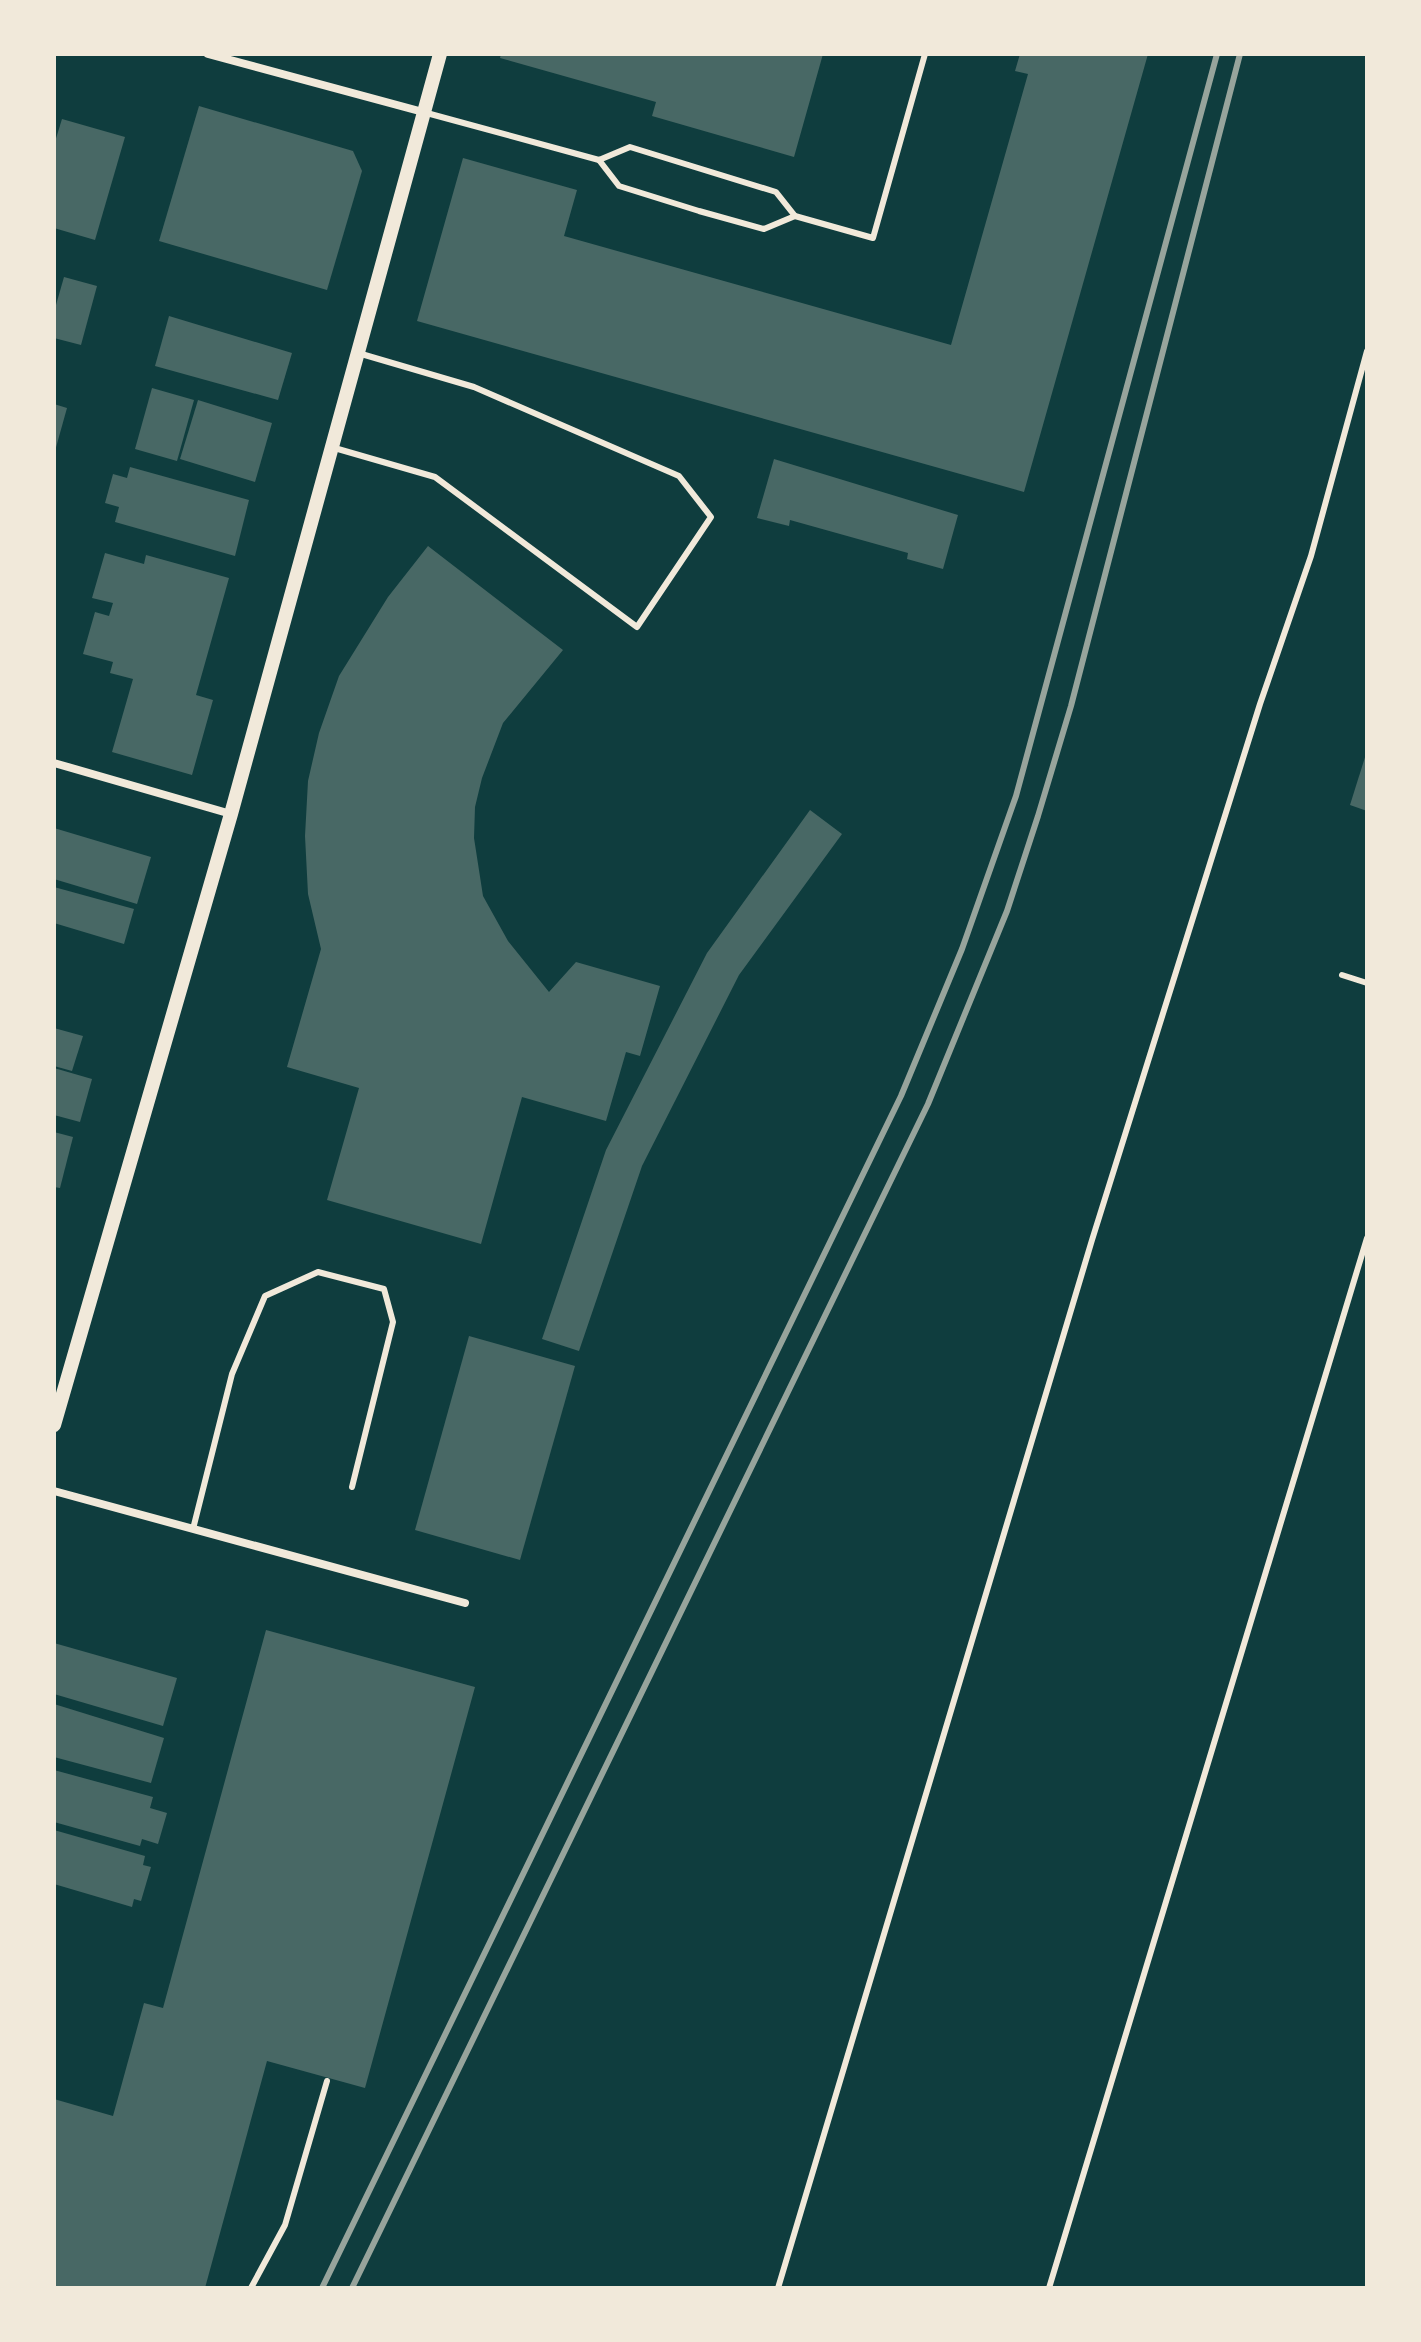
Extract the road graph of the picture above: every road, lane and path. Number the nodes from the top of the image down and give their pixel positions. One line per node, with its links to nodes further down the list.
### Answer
1 (208, 54): 4 (street)
2 (440, 54): 4 (street)
3 (925, 54): 6 (lane)
4 (423, 112): 5 (lane); 8 (street)
5 (599, 160): 6 (lane); 6 (lane)
6 (795, 216)
7 (1367, 351): 22 (lane)
8 (357, 353): 9 (street); 9 (lane)
9 (331, 447): 11 (street)
10 (54, 763): 11 (street)
11 (231, 814): 15 (street)
12 (1342, 975): 13 (lane)
13 (1367, 983)
14 (1367, 1238): 23 (lane)
15 (54, 1425)
16 (352, 1487): 18 (lane)
17 (54, 1491): 18 (street)
18 (193, 1529): 19 (street)
19 (465, 1603)
20 (327, 2081): 21 (lane)
21 (251, 2288)
22 (778, 2288)
23 (1049, 2288)

